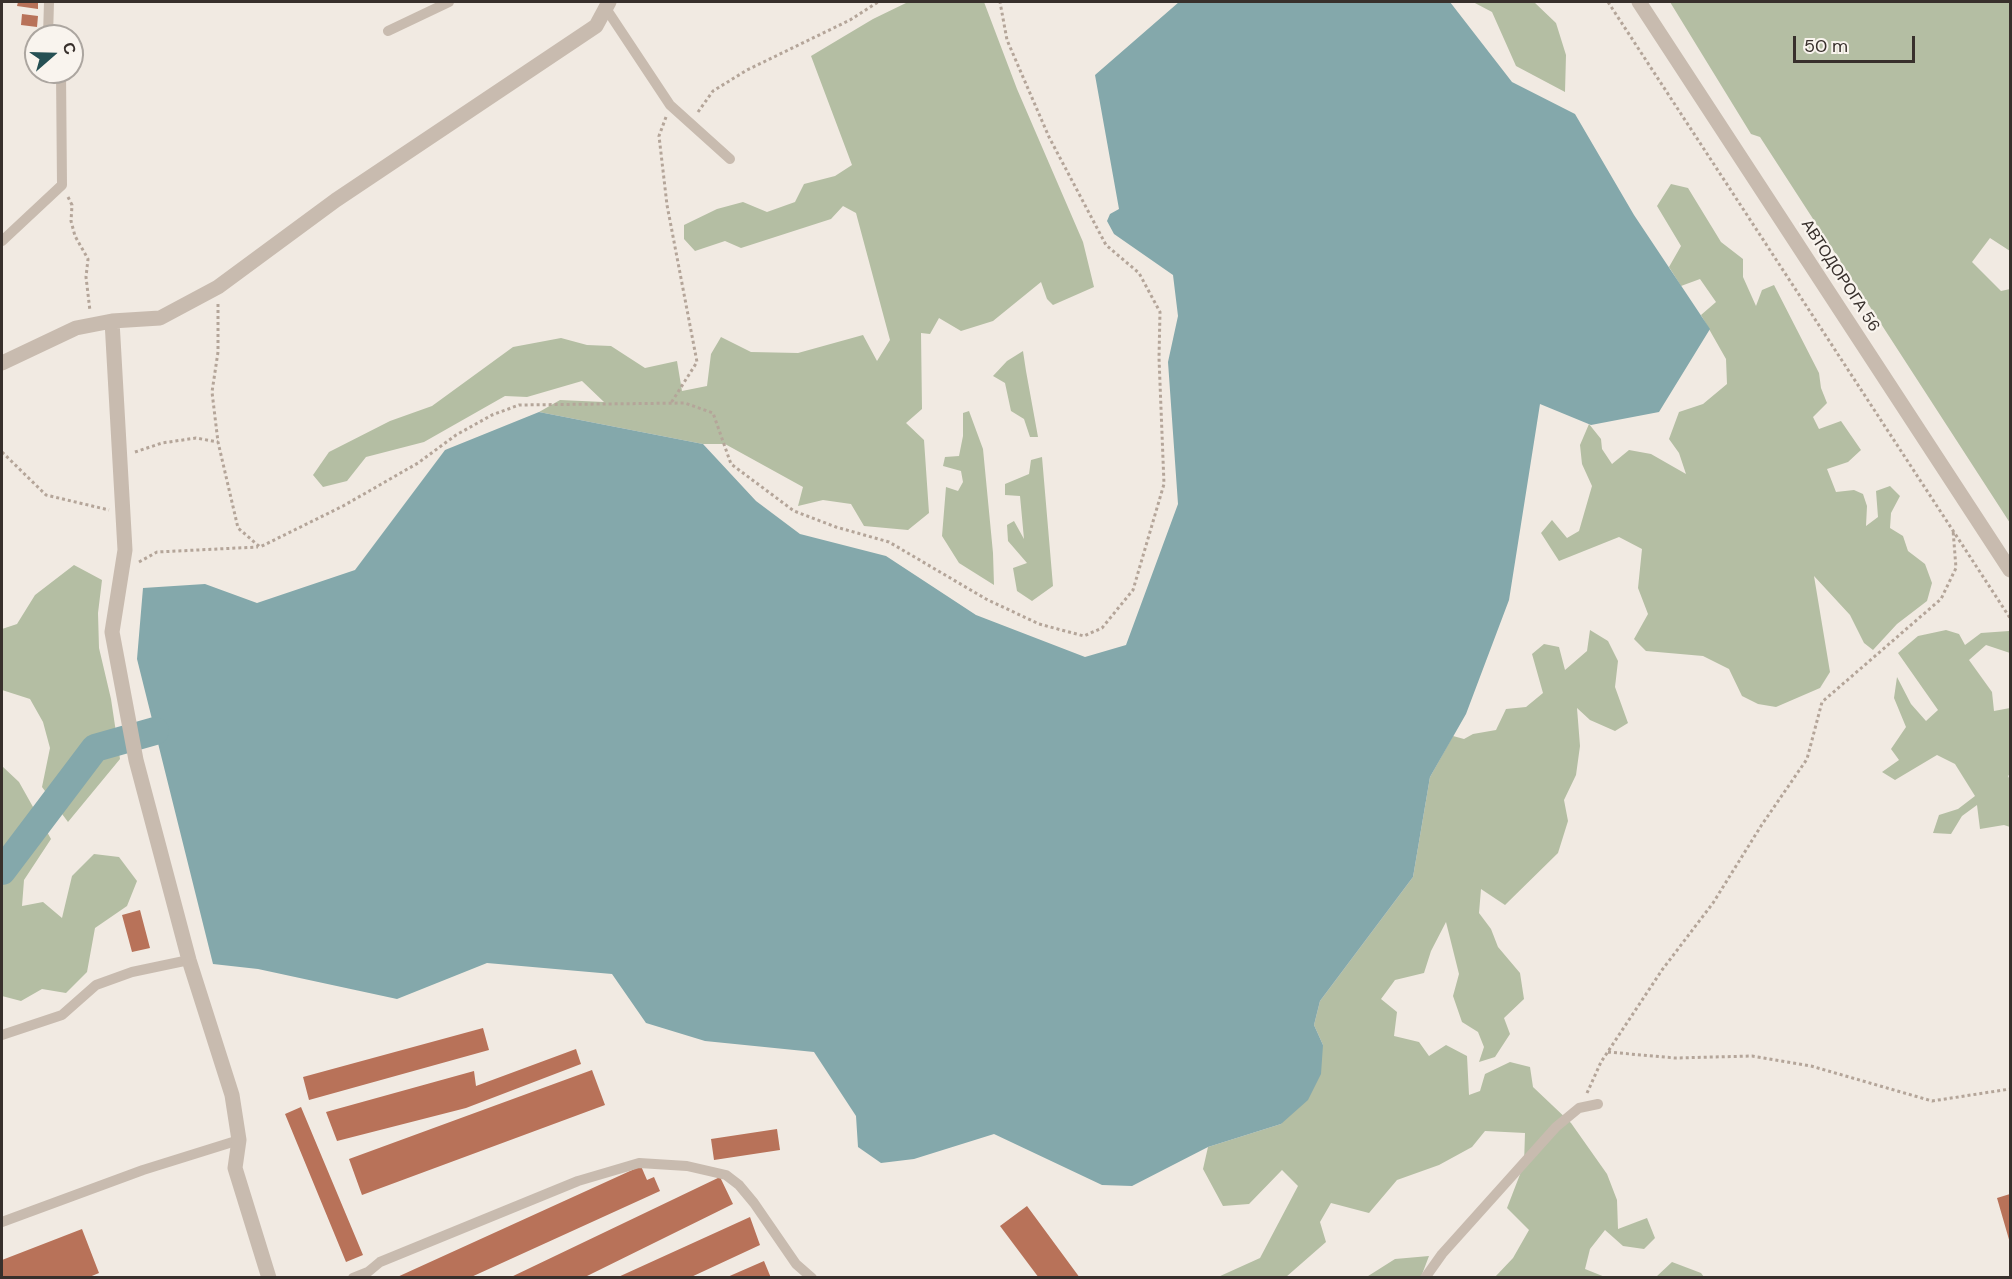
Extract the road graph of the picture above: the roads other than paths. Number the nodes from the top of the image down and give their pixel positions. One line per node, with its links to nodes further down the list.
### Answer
1 (48, 2): 5 (lane)
2 (449, 2): 6 (lane)
3 (1640, 2): 12 (street, АВТОДОРОГА 56)
4 (608, 6): 8 (lane); 10 (street)
5 (48, 24)
6 (388, 31)
7 (61, 84): 9 (lane)
8 (730, 159)
9 (2, 241)
10 (112, 321): 11 (street); 13 (street)
11 (2, 363)
12 (2010, 570)
13 (189, 960): 14 (lane); 16 (street)
14 (2, 1035)
15 (1598, 1104): 21 (lane)
16 (239, 1140): 17 (lane); 18 (street)
17 (2, 1222)
18 (269, 1278)
19 (352, 1278): 20 (lane)
20 (812, 1278)
21 (1425, 1278)

